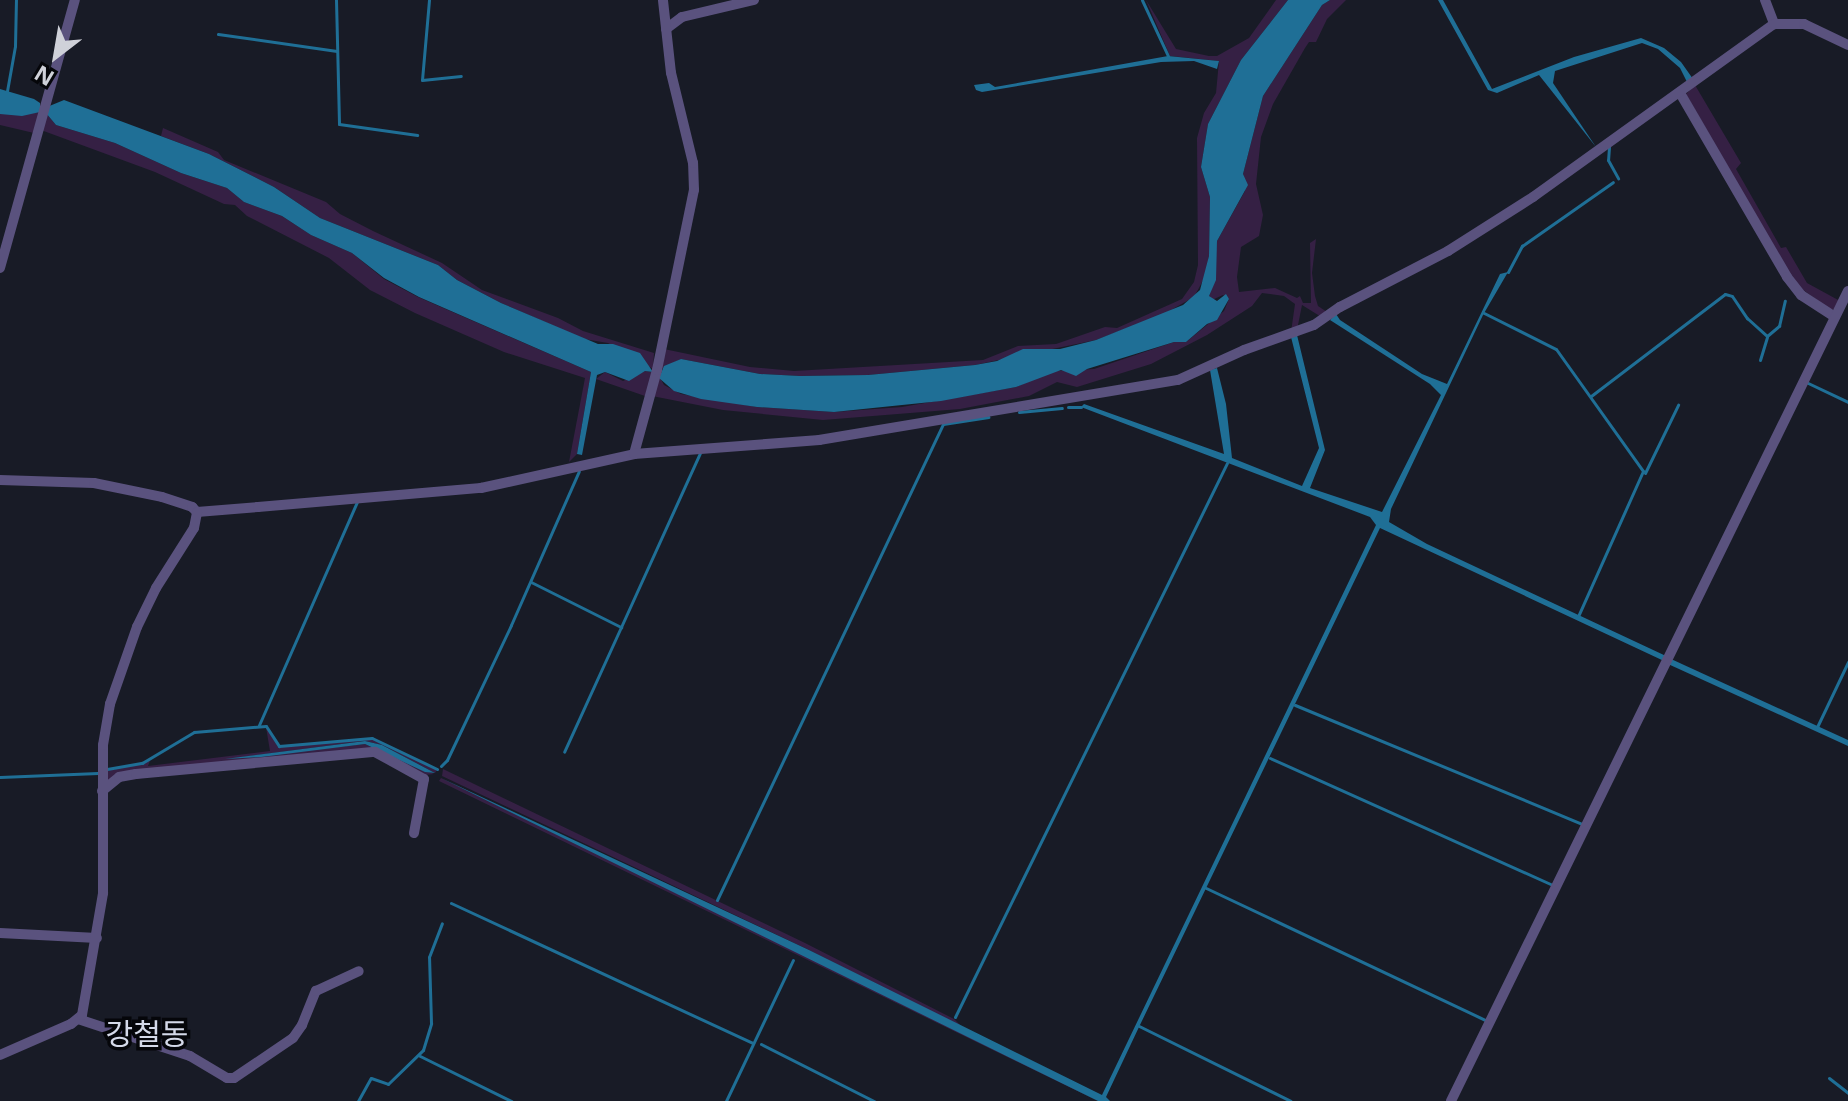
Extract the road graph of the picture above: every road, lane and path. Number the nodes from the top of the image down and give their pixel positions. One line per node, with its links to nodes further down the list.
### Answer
1 (75, 0): 9 (street)
2 (663, 0): 6 (street)
3 (754, 0): 6 (street)
4 (1765, 0): 5 (street)
5 (1774, 24): 7 (street); 8 (street)
6 (666, 29): 12 (street)
7 (1848, 45)
8 (1680, 93): 11 (street); 12 (street)
9 (0, 268)
10 (1848, 291): 11 (street)
11 (1835, 317): 22 (street)
12 (634, 454): 14 (street)
13 (0, 480): 14 (street)
14 (197, 512): 15 (street)
15 (102, 791): 16 (street); 18 (street)
16 (414, 833)
17 (0, 933): 18 (street)
18 (97, 938): 20 (street)
19 (359, 971): 20 (street)
20 (78, 1019): 21 (street)
21 (0, 1055)
22 (1451, 1101)

